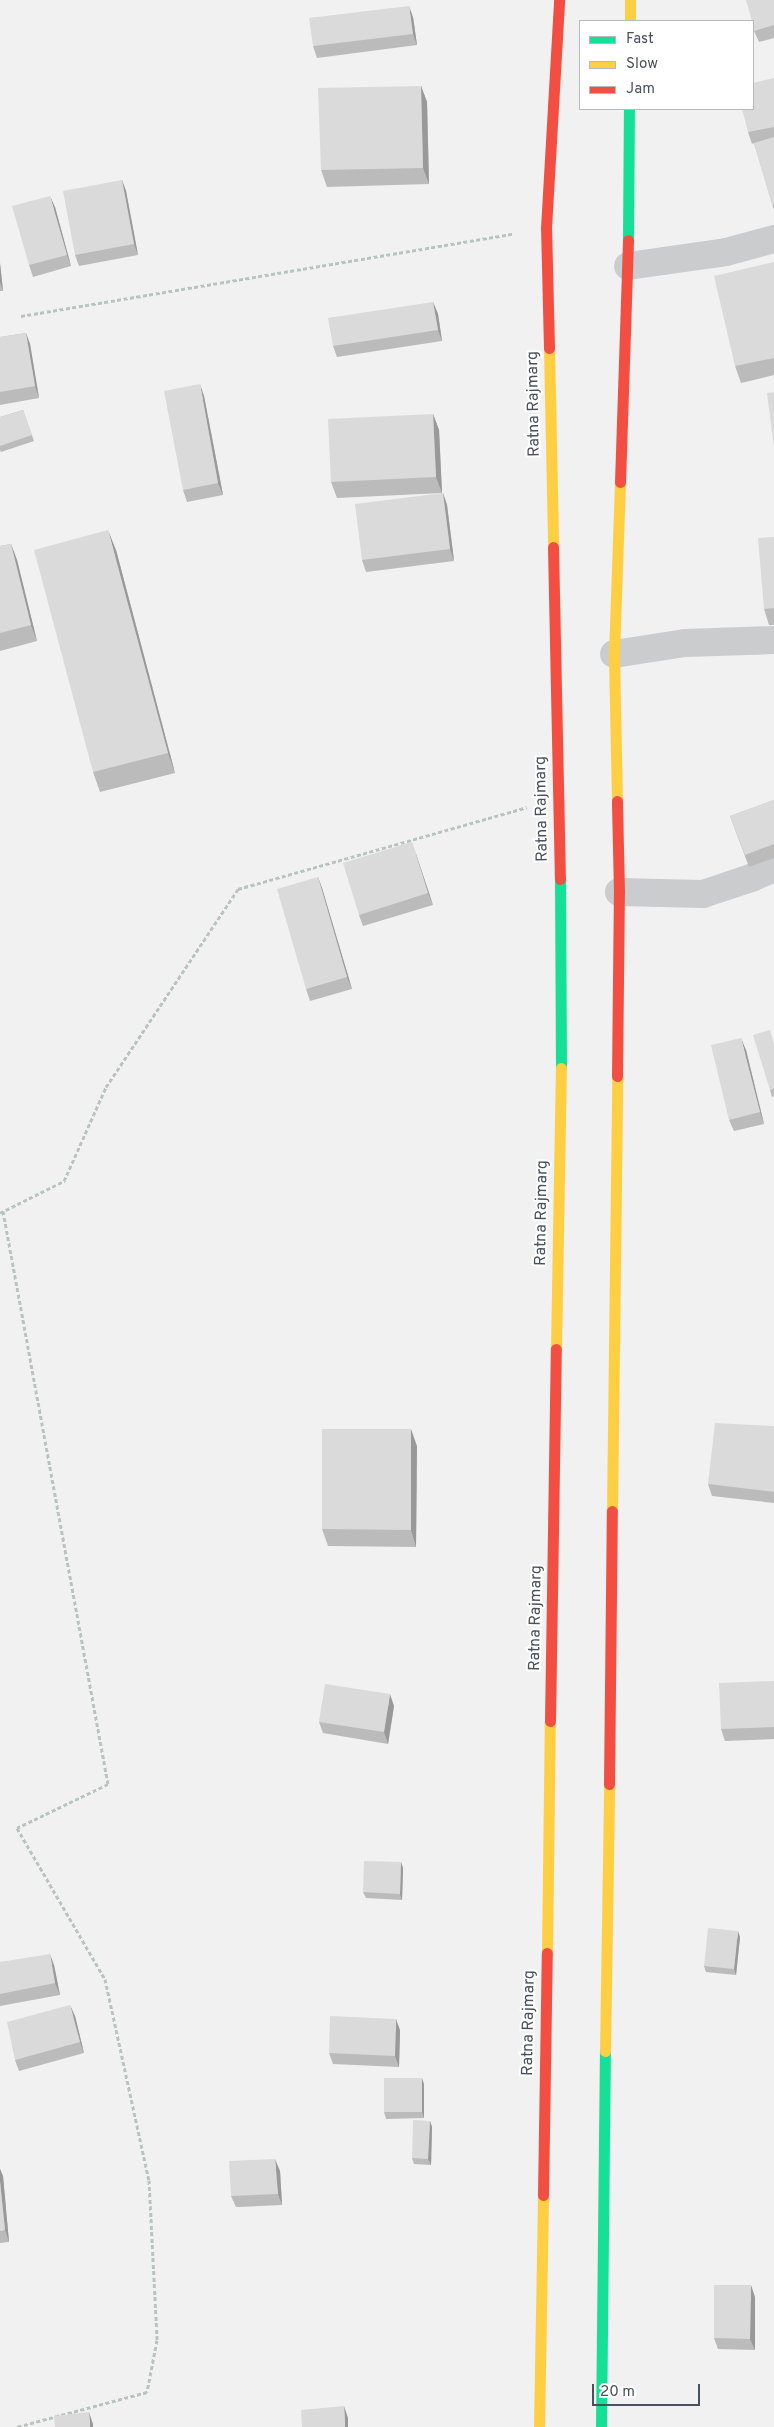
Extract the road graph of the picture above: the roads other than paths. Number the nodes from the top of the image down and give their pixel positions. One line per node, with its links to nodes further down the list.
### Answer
1 (559, 0): 11 (main road, Ratna Rajmarg)
2 (630, 0): 3 (main road)
3 (630, 20)
4 (629, 110): 6 (main road)
5 (774, 239): 6 (street)
6 (628, 266): 8 (main road)
7 (774, 640): 8 (street)
8 (614, 654): 10 (main road)
9 (774, 868): 10 (street)
10 (619, 892): 12 (main road)
11 (539, 2427)
12 (601, 2427)

